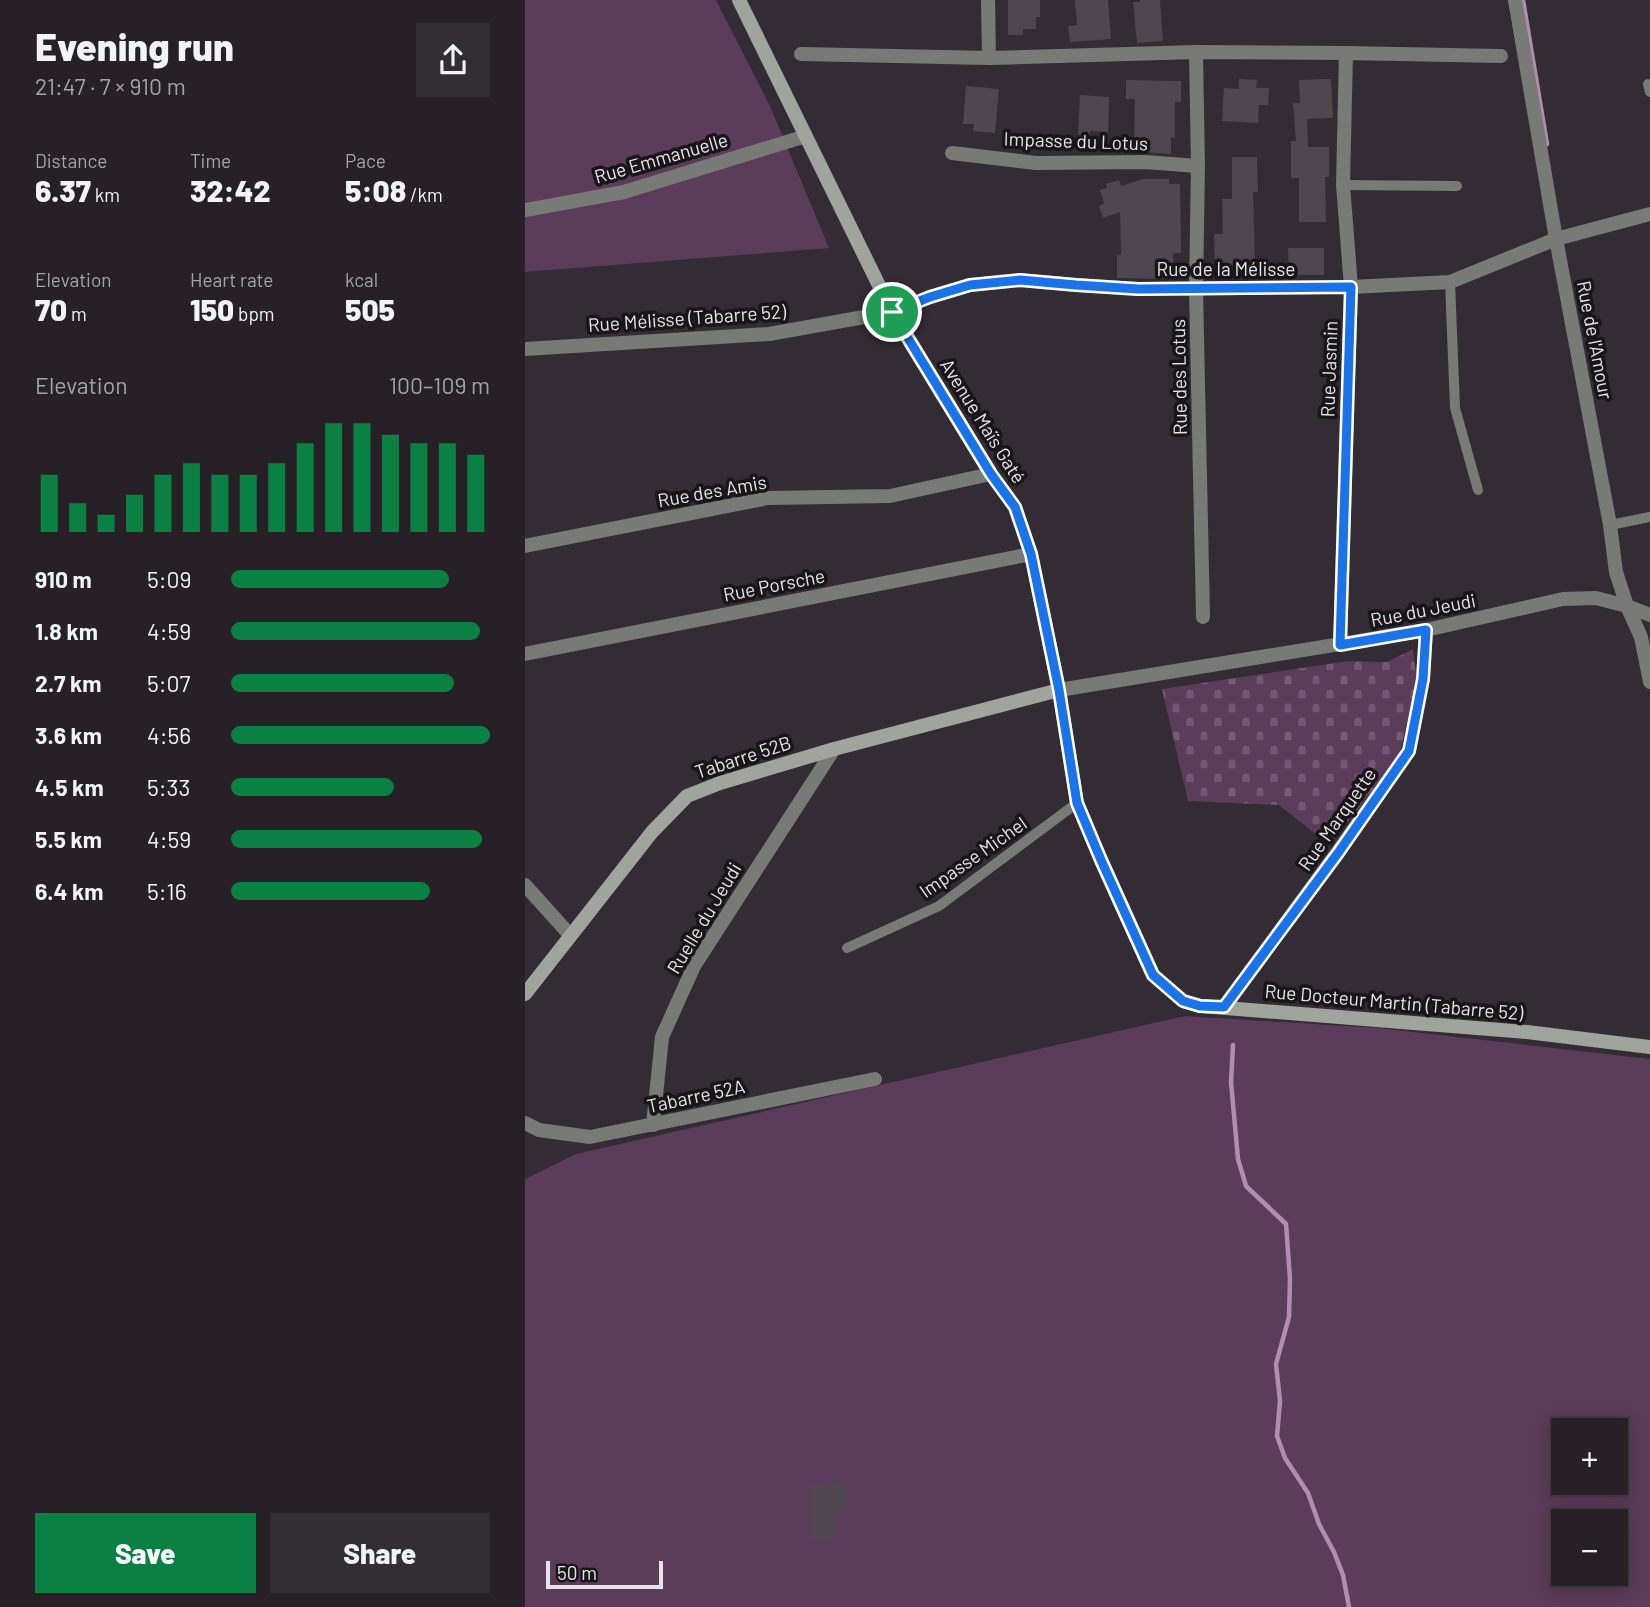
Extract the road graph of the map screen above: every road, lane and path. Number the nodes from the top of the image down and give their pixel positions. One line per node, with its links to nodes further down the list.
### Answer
1 (739, 0): 9 (street, Avenue Maïs Gaté)
2 (988, 0): 8 (street)
3 (1515, 0): 16 (street, Rue de l'Amour)
4 (1196, 52): 5 (street); 8 (street); 11 (street, Rue des Lotus)
5 (1346, 53): 7 (street); 12 (street, Rue Jasmin)
6 (801, 54): 8 (street)
7 (1501, 56)
8 (989, 58)
9 (806, 136): 14 (street, Rue Emmanuelle); 20 (street, Avenue Maïs Gaté)
10 (952, 153): 11 (street, Impasse du Lotus)
11 (1198, 166): 19 (street, Rue des Lotus)
12 (1343, 185): 13 (lane); 18 (street, Rue Jasmin)
13 (1457, 186)
14 (525, 210)
15 (1650, 214): 16 (street, Rue de la Mélisse)
16 (1556, 239): 17 (street, Rue de la Mélisse); 25 (street, Rue de l'Amour)
17 (1450, 282): 18 (street, Rue de la Mélisse); 23 (lane)
18 (1351, 287): 19 (street, Rue de la Mélisse); 32 (street, Rue Jasmin)
19 (1196, 289): 20 (street, Rue de la Mélisse); 30 (street, Rue des Lotus)
20 (892, 312): 21 (street, Rue Mélisse (Tabarre 52)); 22 (street, Avenue Maïs Gaté)
21 (525, 349)
22 (991, 474): 26 (street, Rue des Amis); 27 (street, Avenue Maïs Gaté)
23 (1478, 490)
24 (1650, 517): 25 (lane)
25 (1610, 524): 28 (street, Rue de l'Amour)
26 (525, 546)
27 (1031, 554): 33 (street, Rue Porsche); 35 (street, Avenue Maïs Gaté)
28 (1627, 606): 29 (street, Rue du Jeudi); 31 (street, Rue du Jeudi); 34 (street, Rue de l'Amour)
29 (1650, 615)
30 (1203, 617)
31 (1426, 630): 32 (street, Rue du Jeudi); 42 (street, Rue Marquette)
32 (1340, 645): 35 (street, Rue du Jeudi)
33 (525, 654)
34 (1650, 682)
35 (1059, 690): 36 (street, Tabarre 52B); 37 (street, Rue Docteur Martin (Tabarre 52))
36 (834, 749): 39 (street, Tabarre 52B); 46 (street, Ruelle du Jeudi)
37 (1077, 803): 40 (lane, Impasse Michel); 42 (street, Rue Docteur Martin (Tabarre 52))
38 (525, 885): 39 (street)
39 (570, 935): 41 (street, Tabarre 52B)
40 (846, 948)
41 (525, 994)
42 (1224, 1007): 43 (street, Rue Docteur Martin (Tabarre 52))
43 (1650, 1047)
44 (875, 1079): 46 (street, Tabarre 52A)
45 (525, 1123): 46 (street, Tabarre 52A)
46 (653, 1125)

